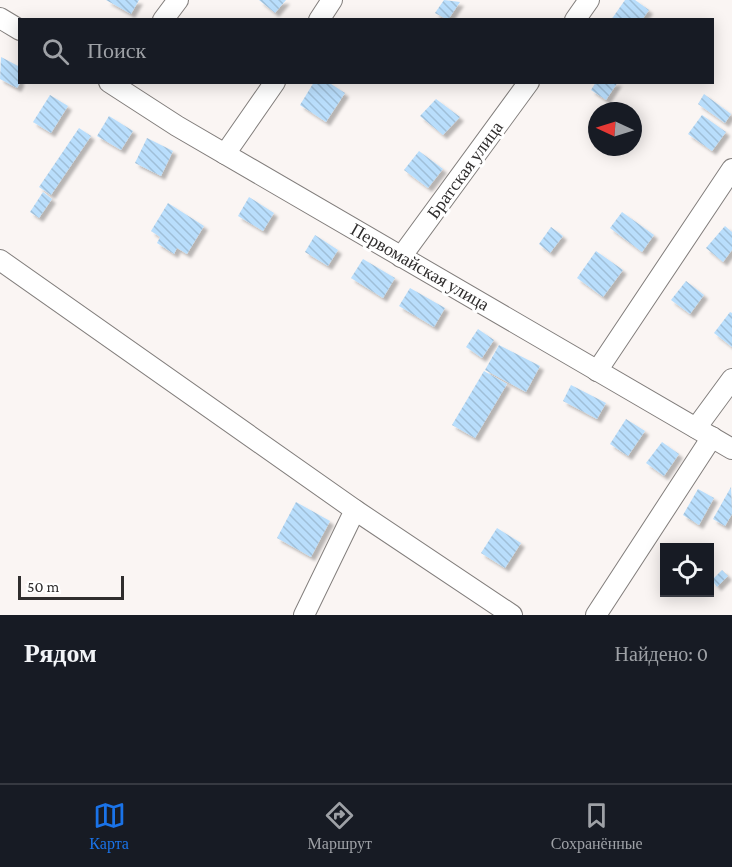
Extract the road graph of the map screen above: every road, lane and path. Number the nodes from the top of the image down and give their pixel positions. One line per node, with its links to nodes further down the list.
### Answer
1 (178, 0): 5 (street)
2 (332, 0): 6 (street)
3 (589, 0): 7 (street)
4 (0, 18): 8 (street)
5 (164, 18)
6 (320, 18)
7 (576, 18)
8 (18, 29)
9 (113, 84): 12 (street, Первомайская улица)
10 (274, 84): 12 (street)
11 (528, 84): 14 (street, Братская улица)
12 (225, 154): 14 (street, Первомайская улица)
13 (732, 169): 16 (street)
14 (401, 257): 16 (street, Первомайская улица)
15 (0, 260): 20 (street)
16 (597, 371): 18 (street, Первомайская улица)
17 (732, 379): 18 (street)
18 (704, 432): 19 (street, Первомайская улица); 23 (street)
19 (732, 449)
20 (355, 510): 21 (street); 22 (street)
21 (304, 615)
22 (512, 615)
23 (596, 615)

